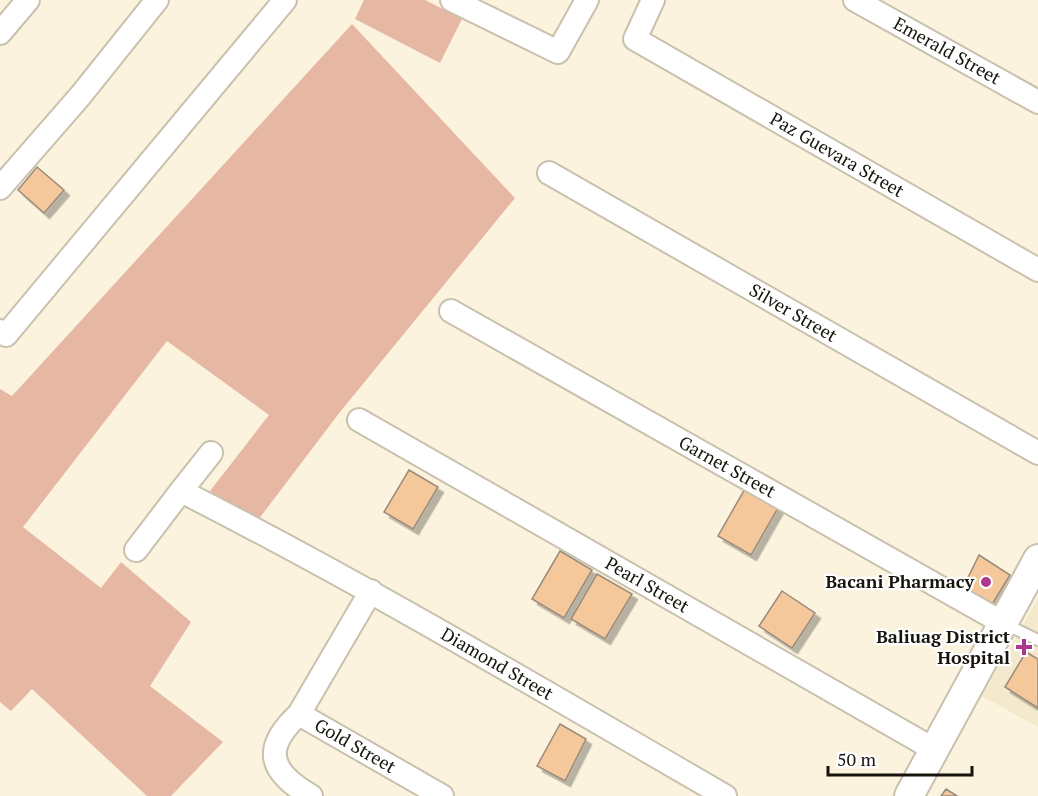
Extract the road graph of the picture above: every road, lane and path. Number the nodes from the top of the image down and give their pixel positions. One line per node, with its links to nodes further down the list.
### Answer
1 (28, 0): 8 (street)
2 (158, 0): 11 (street)
3 (285, 0): 14 (street)
4 (452, 0): 5 (street)
5 (587, 0)
6 (855, 0): 9 (street, Emerald Street)
7 (648, 2): 12 (street, Paz Guevara Street)
8 (0, 33)
9 (1038, 102)
10 (549, 173): 17 (street, Silver Street)
11 (0, 188)
12 (1038, 270)
13 (451, 310): 22 (street, Garnet Street)
14 (0, 331)
15 (359, 420): 25 (street, Pearl Street)
16 (211, 453): 18 (street)
17 (1038, 453)
18 (181, 491): 19 (street); 21 (street, Diamond Street)
19 (136, 550)
20 (1038, 559): 22 (street)
21 (371, 591): 24 (street, Gold Street); 28 (street, Diamond Street)
22 (1003, 623): 23 (lane); 25 (street)
23 (1038, 640)
24 (299, 714): 26 (street); 27 (street, Gold Street)
25 (935, 750): 29 (street)
26 (311, 796)
27 (442, 796)
28 (725, 796)
29 (909, 796)

